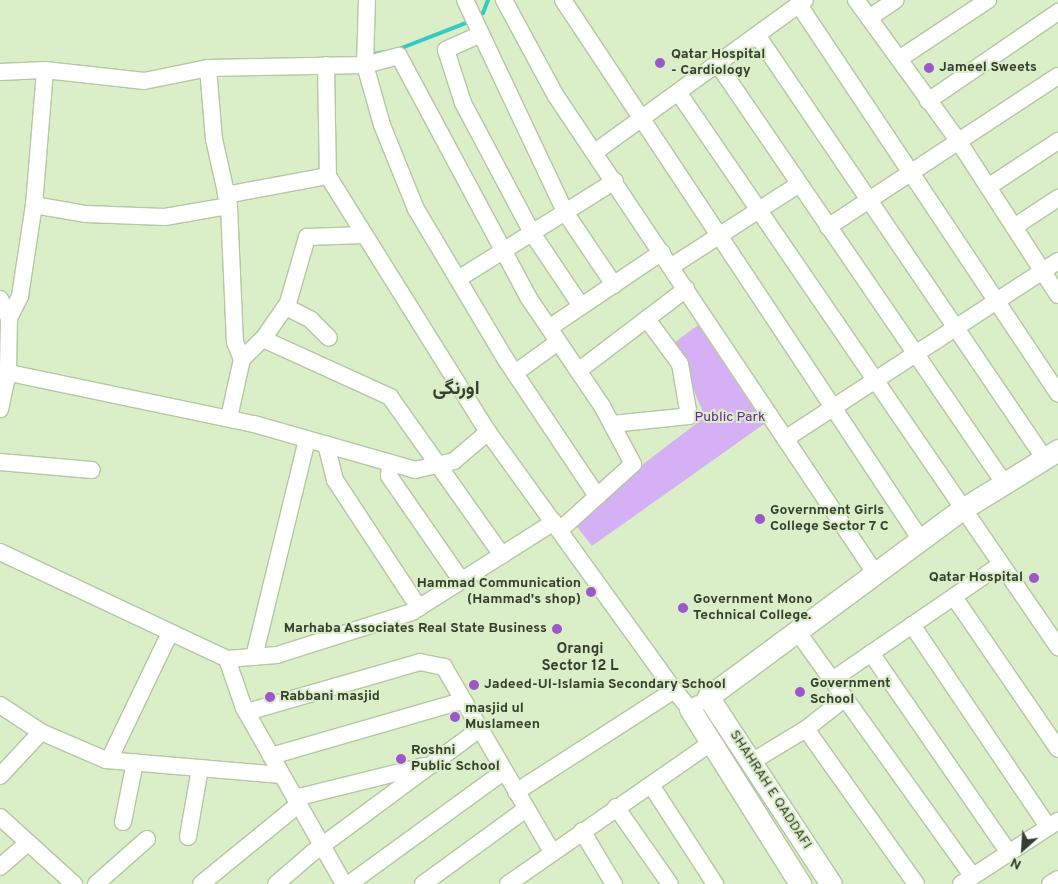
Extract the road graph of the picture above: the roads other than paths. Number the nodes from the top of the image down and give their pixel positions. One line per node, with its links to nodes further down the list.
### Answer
1 (367, 0): 14 (street)
2 (504, 0): 26 (street)
3 (563, 0): 23 (street)
4 (856, 0): 10 (street)
5 (896, 0): 10 (street)
6 (988, 0): 13 (street)
7 (802, 2): 12 (street); 27 (street)
8 (467, 4): 11 (street)
9 (1058, 12): 22 (street)
10 (869, 18): 13 (street)
11 (478, 31): 37 (street); 40 (street)
12 (757, 35): 15 (street); 34 (street)
13 (899, 59): 22 (street)
14 (365, 60): 16 (street); 43 (street); 48 (street)
15 (717, 63): 21 (street); 30 (street)
16 (326, 65): 17 (street); 28 (street)
17 (208, 68): 18 (street); 33 (street)
18 (45, 70): 19 (street); 35 (street)
19 (0, 72)
20 (1058, 76): 25 (street)
21 (678, 92): 23 (street); 36 (street)
22 (928, 100): 25 (street)
23 (641, 119): 26 (street); 42 (street)
24 (1058, 141): 31 (street)
25 (959, 142): 27 (street); 31 (street)
26 (595, 152): 29 (street)
27 (911, 173): 34 (street); 53 (street)
28 (328, 176): 33 (street); 41 (street)
29 (615, 181): 37 (street); 44 (street)
30 (799, 184): 36 (street); 38 (street)
31 (988, 187): 39 (street)
32 (1058, 198): 39 (street)
33 (228, 200): 35 (street); 63 (street)
34 (868, 201): 38 (street); 58 (street)
35 (34, 205): 56 (street)
36 (758, 211): 42 (street); 67 (street)
37 (565, 212): 40 (street); 49 (street)
38 (828, 227): 62 (street)
39 (1014, 227): 47 (street)
40 (532, 233): 43 (street); 55 (street)
41 (364, 235): 54 (street); 73 (street)
42 (718, 236): 46 (street); 70 (street)
43 (503, 252): 48 (street); 59 (street)
44 (662, 252): 46 (street); 49 (street)
45 (1058, 262): 47 (street)
46 (672, 266): 50 (street)
47 (1043, 272): 51 (street); 53 (street)
48 (458, 279): 66 (street)
49 (614, 284): 55 (street)
50 (686, 289): 57 (street); 75 (street)
51 (1058, 295)
52 (0, 299): 56 (street)
53 (997, 301): 58 (street); 68 (street)
54 (286, 306): 60 (street); 61 (street)
55 (581, 306): 59 (street)
56 (9, 318): 65 (street)
57 (647, 319): 64 (street); 72 (street)
58 (954, 330): 62 (street); 77 (street)
59 (553, 335): 64 (street); 66 (street)
60 (329, 338)
61 (263, 339): 63 (street); 80 (street)
62 (914, 355): 67 (street); 82 (street)
63 (242, 359): 71 (street)
64 (578, 371): 72 (street)
65 (4, 372): 69 (street); 71 (street)
66 (515, 373): 83 (street)
67 (873, 382): 70 (street); 84 (street)
68 (1058, 393)
69 (0, 409)
70 (831, 409): 75 (street); 86 (street)
71 (229, 418): 74 (street)
72 (612, 424): 83 (street)
73 (488, 432): 80 (street); 85 (street)
74 (307, 439): 76 (street); 99 (street)
75 (785, 439): 90 (street)
76 (326, 444): 79 (street); 93 (street)
77 (1051, 454): 82 (main road)
78 (0, 462): 81 (street)
79 (390, 463): 80 (street); 91 (street)
80 (439, 465): 88 (street)
81 (92, 470)
82 (1004, 484): 84 (main road)
83 (597, 496): 85 (street)
84 (961, 510): 86 (main road); 89 (street)
85 (557, 526): 88 (street); 102 (street)
86 (921, 540): 90 (main road)
87 (0, 552): 96 (street)
88 (502, 555): 91 (street)
89 (1000, 565): 92 (street); 97 (street)
90 (875, 573): 95 (main road)
91 (461, 580): 93 (street)
92 (954, 596): 94 (street); 113 (street)
93 (419, 608): 99 (street)
94 (912, 625): 98 (street); 130 (street)
95 (797, 631): 101 (street); 103 (main road)
96 (169, 635): 100 (street); 115 (street)
97 (1058, 647)
98 (871, 653): 101 (street); 137 (street)
99 (254, 657): 100 (street)
100 (226, 659): 108 (street)
101 (832, 680): 104 (street)
102 (674, 690): 107 (street); 124 (street)
103 (708, 697): 107 (street); 116 (main road, SHAHRAH E QADDAFI)
104 (844, 699): 109 (street); 140 (street)
105 (462, 701): 108 (street); 110 (street); 114 (street)
106 (0, 705): 111 (street)
107 (690, 709): 112 (main road, SHAHRAH E QADDAFI)
108 (247, 712): 114 (street)
109 (806, 729): 116 (street); 154 (street)
110 (478, 730): 118 (street); 121 (street)
111 (41, 732): 115 (street); 119 (street)
112 (711, 743): 123 (street); 152 (main road, SHAHRAH E QADDAFI)
113 (1058, 749)
114 (270, 756): 122 (street)
115 (109, 760): 117 (street)
116 (753, 761): 153 (main road, SHAHRAH E QADDAFI)
117 (135, 762): 120 (street); 129 (street)
118 (432, 764): 125 (street); 135 (street)
119 (3, 766)
120 (200, 768): 122 (street); 132 (street)
121 (504, 772): 124 (street); 146 (street)
122 (281, 775): 125 (street)
123 (651, 785): 126 (street); 151 (street)
124 (516, 792): 127 (street)
125 (297, 801): 135 (street); 143 (street)
126 (616, 806): 131 (street); 150 (street)
127 (526, 809): 136 (street); 147 (street)
128 (0, 818): 134 (street)
129 (123, 822)
130 (1053, 824): 137 (street)
131 (582, 831): 136 (street); 149 (street)
132 (188, 837)
133 (147, 839): 142 (street)
134 (28, 843): 138 (street); 141 (street)
135 (323, 845): 144 (street); 145 (street)
136 (552, 852): 148 (street)
137 (1009, 853): 140 (street)
138 (0, 867)
139 (1058, 879): 155 (street)
140 (967, 880)
141 (64, 881)
142 (96, 884)
143 (201, 884)
144 (276, 884)
145 (344, 884)
146 (349, 884)
147 (423, 884)
148 (508, 884)
149 (614, 884)
150 (670, 884)
151 (715, 884)
152 (800, 884)
153 (831, 884)
154 (916, 884)
155 (1050, 884)

